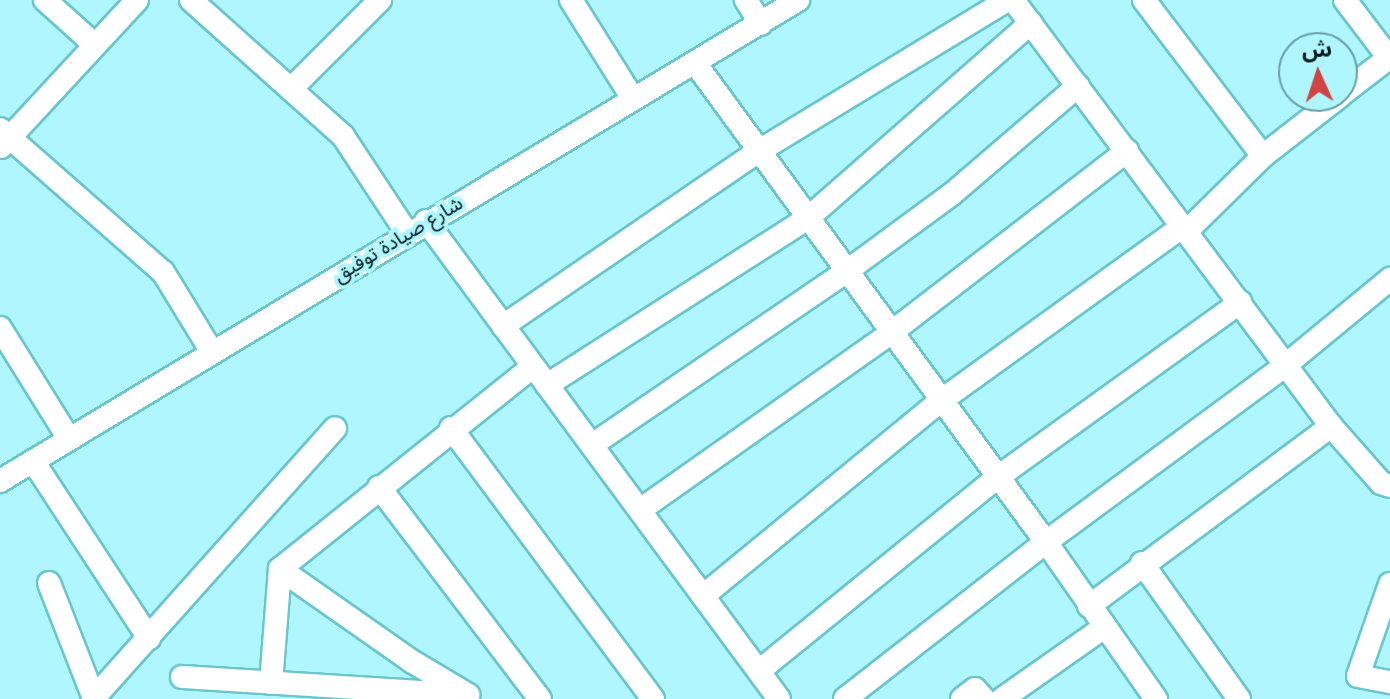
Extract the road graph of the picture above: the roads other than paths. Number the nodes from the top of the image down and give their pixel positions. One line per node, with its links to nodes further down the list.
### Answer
1 (45, 0): 13 (street)
2 (137, 0): 13 (street)
3 (191, 0): 18 (street)
4 (380, 0): 18 (street)
5 (571, 0): 19 (street)
6 (746, 0): 12 (street)
7 (798, 0): 12 (street, شارع صيادة توفيق)
8 (1010, 0): 11 (street); 22 (street)
9 (1144, 0): 24 (street)
10 (1345, 0): 14 (street)
11 (1031, 23): 17 (street); 25 (street)
12 (761, 24): 15 (street, شارع صيادة توفيق)
13 (95, 45): 21 (street)
14 (1390, 57): 16 (street)
15 (695, 63): 19 (street, شارع صيادة توفيق); 22 (street)
16 (1358, 82)
17 (1078, 86): 23 (street); 28 (street)
18 (291, 89): 26 (street)
19 (633, 99): 26 (street, شارع صيادة توفيق)
20 (1319, 112): 24 (street)
21 (3, 138): 34 (street)
22 (759, 151): 25 (street); 31 (street)
23 (1127, 151): 27 (street); 33 (street)
24 (1263, 156): 27 (street)
25 (808, 218): 28 (street); 37 (street)
26 (416, 227): 31 (street); 34 (street, شارع صيادة توفيق)
27 (1185, 228): 30 (street); 38 (street)
28 (847, 271): 33 (street); 43 (street)
29 (1390, 279): 35 (street)
30 (1241, 302): 35 (street); 45 (street)
31 (503, 326): 36 (street)
32 (0, 328): 42 (street)
33 (892, 332): 38 (street); 49 (street)
34 (212, 352): 42 (street, شارع صيادة توفيق)
35 (1287, 364): 39 (street); 50 (street)
36 (533, 366): 37 (street); 41 (street)
37 (547, 385): 43 (street)
38 (942, 400): 45 (street); 55 (street)
39 (1331, 426): 47 (street); 51 (street)
40 (335, 428): 58 (street)
41 (451, 428): 48 (street); 66 (street)
42 (69, 439): 44 (street, شارع صيادة توفيق)
43 (592, 445): 49 (street)
44 (33, 461): 46 (street, شارع صيادة توفيق); 58 (street)
45 (998, 477): 50 (street); 59 (street)
46 (0, 481)
47 (1387, 482)
48 (379, 487): 52 (street); 65 (street)
49 (640, 510): 55 (street)
50 (1046, 542): 56 (street); 68 (street)
51 (1142, 563): 56 (street); 73 (street)
52 (280, 569): 62 (street); 63 (street)
53 (49, 583): 64 (street)
54 (1390, 584): 61 (street)
55 (703, 596): 59 (street)
56 (1089, 606): 57 (street)
57 (1103, 628): 71 (street); 72 (street)
58 (149, 638): 64 (street)
59 (759, 671): 67 (street)
60 (182, 677): 62 (street)
61 (1390, 682)
62 (271, 683): 63 (street)
63 (470, 697)
64 (93, 698)
65 (538, 698)
66 (653, 699)
67 (779, 699)
68 (845, 699)
69 (962, 699): 70 (street)
70 (984, 699)
71 (1002, 699)
72 (1156, 699)
73 (1239, 699)

